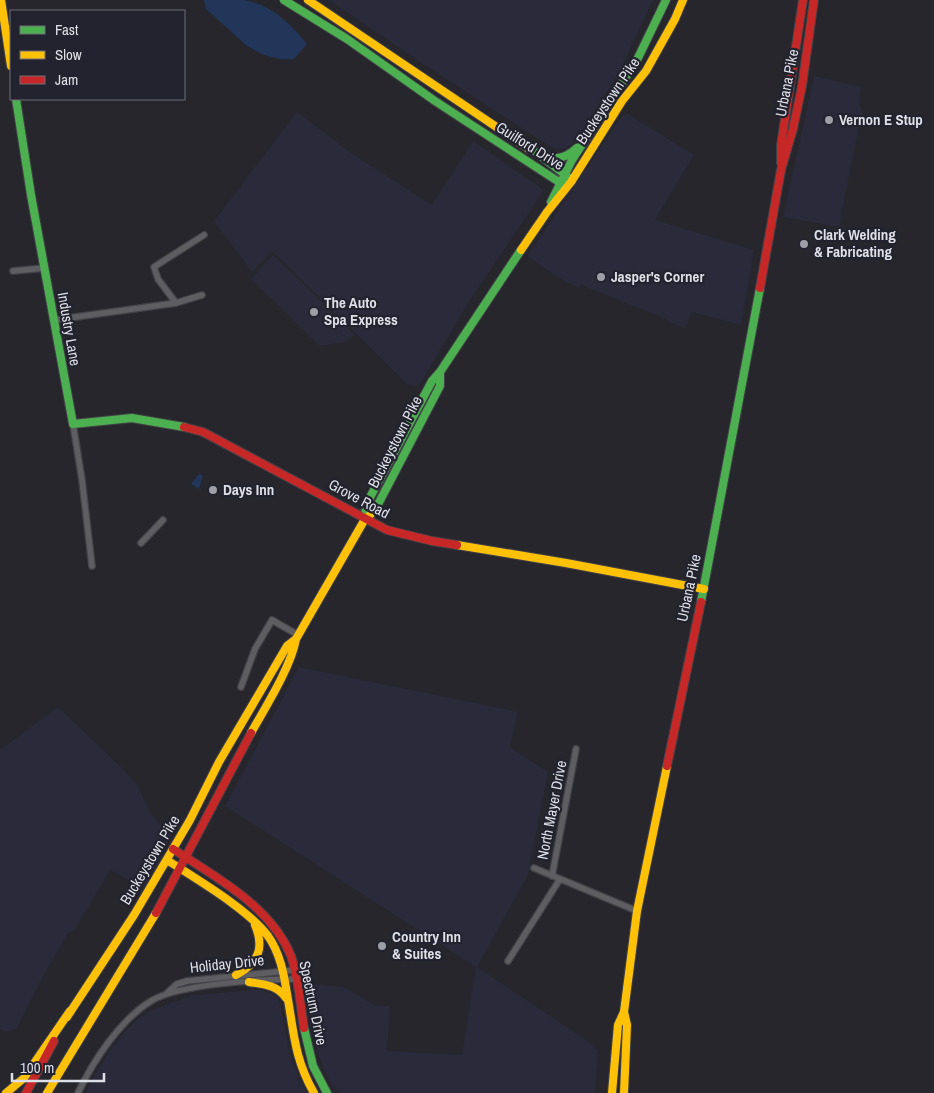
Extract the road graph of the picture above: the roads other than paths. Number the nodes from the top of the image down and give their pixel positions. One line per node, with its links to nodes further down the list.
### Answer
1 (1, 0): 8 (main road)
2 (308, 0): 11 (main road, Guilford Drive)
3 (666, 0): 10 (main road, Buckeystown Pike)
4 (683, 0): 15 (main road, Buckeystown Pike)
5 (803, 0): 12 (main road, Urbana Pike)
6 (814, 0): 12 (main road, Urbana Pike)
7 (287, 1): 14 (main road, Guilford Drive)
8 (10, 59)
9 (16, 100): 18 (main road, Industry Lane)
10 (592, 131): 11 (main road); 13 (main road, Buckeystown Pike)
11 (525, 146): 13 (main road, Guilford Drive)
12 (782, 170): 28 (main road, Urbana Pike)
13 (565, 173): 14 (main road, Buckeystown Pike); 15 (main road, Guilford Drive)
14 (559, 182): 15 (main road, Guilford Drive); 16 (main road, Buckeystown Pike)
15 (570, 182): 16 (main road, Buckeystown Pike)
16 (547, 212): 24 (main road, Buckeystown Pike)
17 (204, 235): 21 (street)
18 (44, 268): 19 (street); 22 (main road, Industry Lane)
19 (13, 271)
20 (202, 295): 21 (street)
21 (176, 303): 22 (street)
22 (54, 320): 23 (main road, Industry Lane)
23 (73, 424): 24 (main road, Grove Road); 27 (street, Industry Lane)
24 (365, 519): 28 (main road, Grove Road); 29 (main road, Buckeystown Pike)
25 (163, 520): 26 (street)
26 (141, 544)
27 (92, 566)
28 (704, 589): 39 (main road, Urbana Pike)
29 (297, 637): 30 (street); 32 (main road, Buckeystown Pike); 33 (main road, Buckeystown Pike)
30 (241, 687)
31 (576, 749): 37 (street, North Mayer Drive)
32 (173, 849): 33 (main road, Spectrum Drive); 34 (main road, Buckeystown Pike)
33 (186, 858): 35 (main road, Buckeystown Pike); 42 (main road, Spectrum Drive)
34 (166, 860): 35 (main road, Spectrum Drive); 49 (main road, Buckeystown Pike)
35 (180, 868): 40 (main road, Spectrum Drive); 53 (main road, Buckeystown Pike)
36 (534, 868): 37 (street)
37 (552, 876): 38 (street)
38 (560, 879): 39 (street); 41 (street)
39 (637, 911): 50 (main road, Urbana Pike)
40 (253, 921): 43 (main road); 44 (main road, Spectrum Drive)
41 (508, 961)
42 (295, 970): 44 (street, Holiday Drive); 45 (main road, Spectrum Drive)
43 (236, 975): 44 (street, Holiday Drive); 47 (street, Holiday Drive)
44 (284, 975): 45 (street, Holiday Drive); 46 (street, Holiday Drive); 48 (main road, Spectrum Drive)
45 (297, 979): 56 (main road, Spectrum Drive)
46 (249, 982): 47 (street, Holiday Drive); 48 (main road)
47 (166, 994): 54 (street, Holiday Drive)
48 (289, 1002): 55 (main road, Spectrum Drive)
49 (70, 1011): 51 (main road); 52 (main road, Buckeystown Pike)
50 (624, 1012): 57 (main road, Urbana Pike); 58 (main road, Urbana Pike)
51 (6, 1093)
52 (26, 1093)
53 (47, 1093)
54 (78, 1093)
55 (314, 1093)
56 (328, 1093)
57 (612, 1093)
58 (624, 1093)

